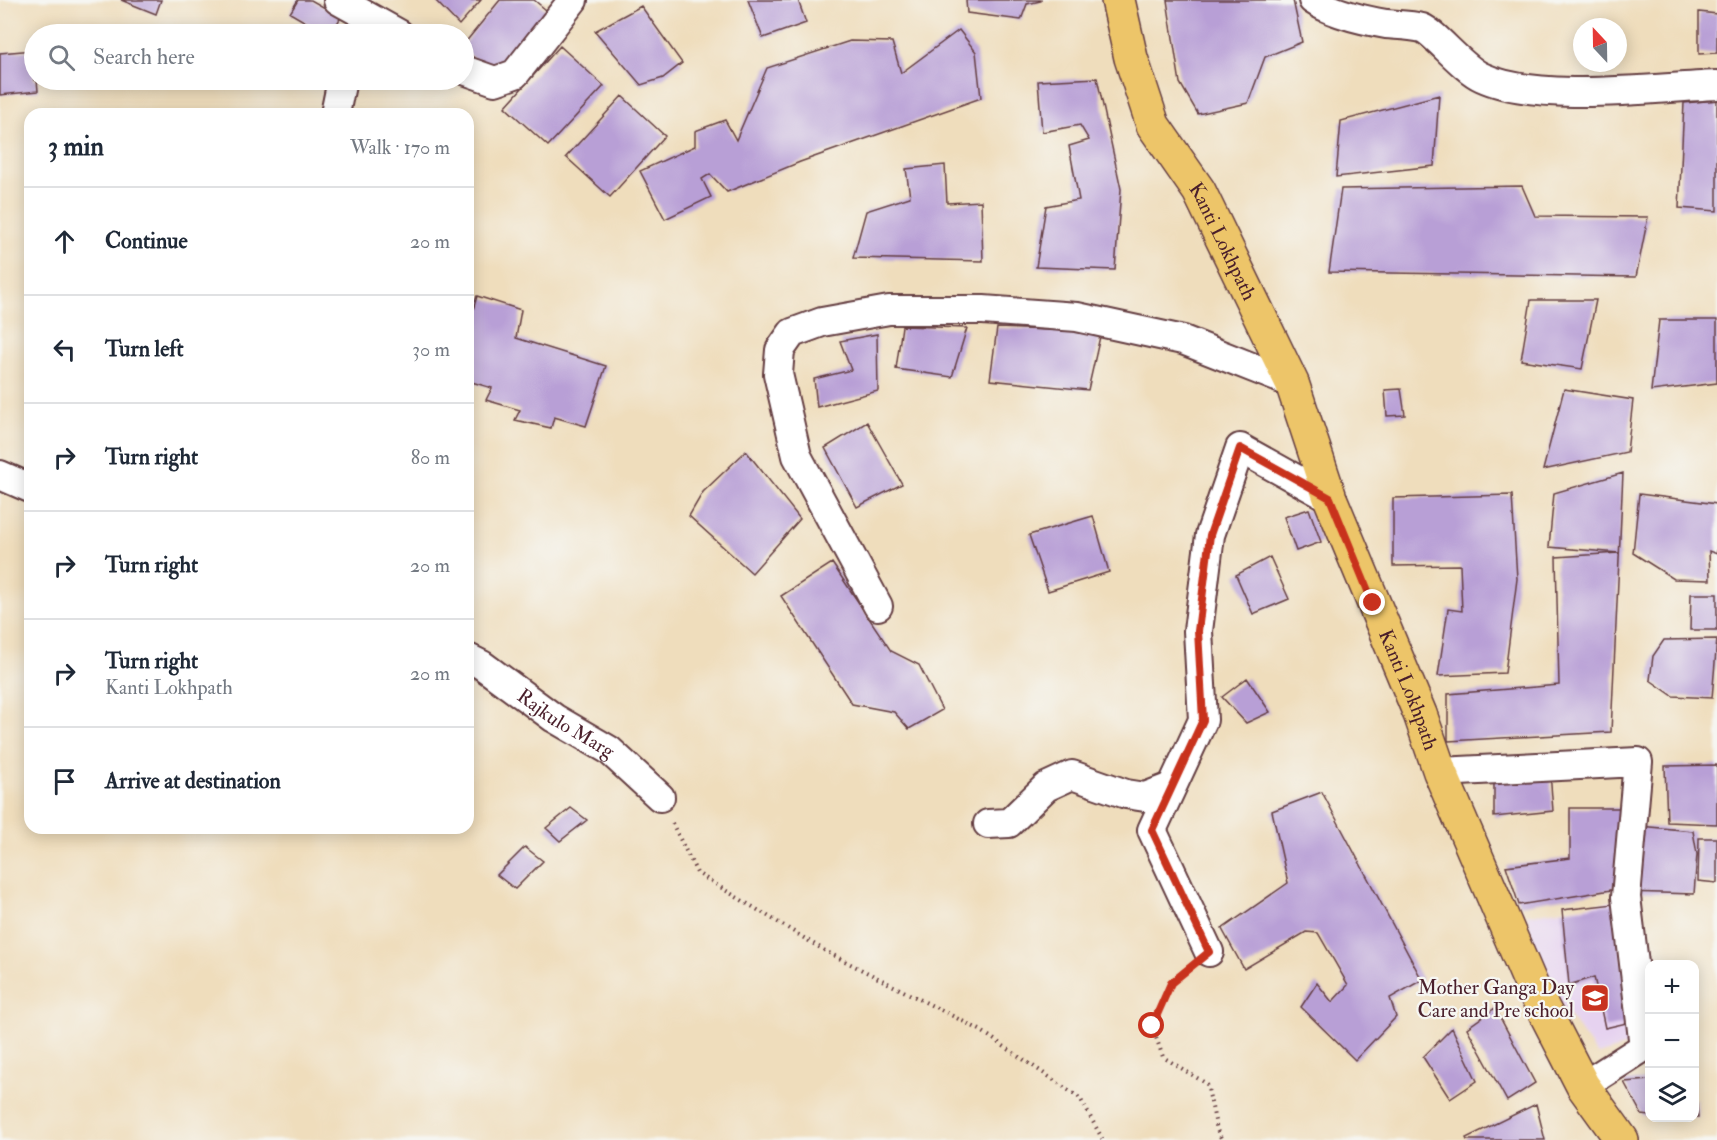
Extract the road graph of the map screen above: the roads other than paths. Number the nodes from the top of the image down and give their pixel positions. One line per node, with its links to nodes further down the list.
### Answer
1 (573, 0): 6 (street)
2 (1118, 0): 10 (main road, Kanti Lokhpath)
3 (1313, 0): 7 (street)
4 (349, 16): 5 (street)
5 (371, 24)
6 (474, 74)
7 (1717, 85)
8 (340, 90): 9 (street)
9 (335, 108)
10 (1292, 383): 13 (main road, Kanti Lokhpath); 14 (street)
11 (0, 475): 12 (street)
12 (24, 485)
13 (1330, 498): 16 (main road, Kanti Lokhpath); 17 (street)
14 (878, 606)
15 (474, 661): 18 (street, Rajkulo Marg)
16 (1440, 772): 21 (main road, Kanti Lokhpath); 21 (street)
17 (1171, 787): 19 (street); 20 (street)
18 (660, 797)
19 (987, 824)
20 (1209, 952)
21 (1583, 1086): 22 (main road, Kanti Lokhpath)
22 (1622, 1140)

